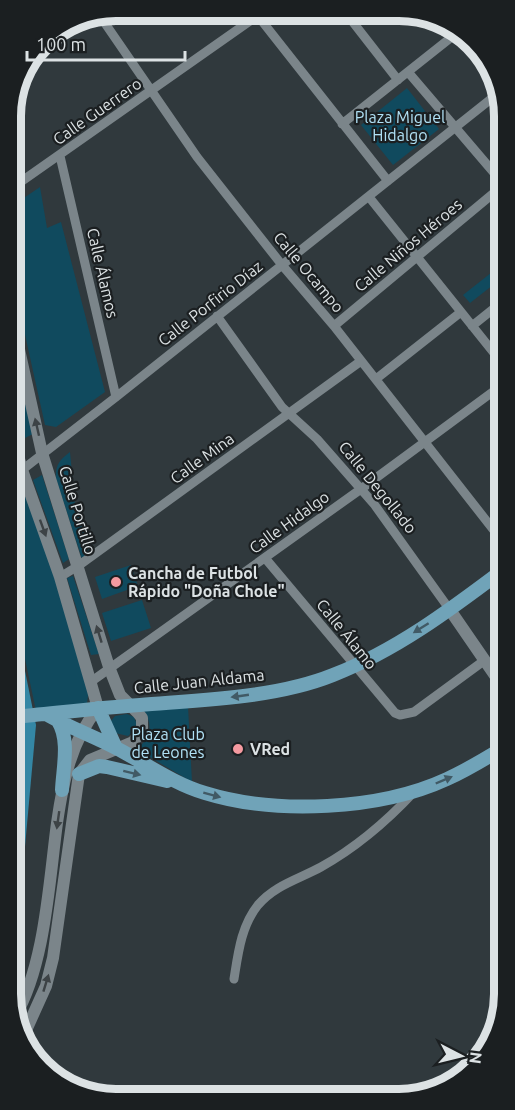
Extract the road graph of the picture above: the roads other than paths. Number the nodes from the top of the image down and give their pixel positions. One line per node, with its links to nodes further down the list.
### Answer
1 (246, 21): 8 (street, Calle Guerrero)
2 (261, 21): 10 (street)
3 (352, 21): 7 (street)
4 (104, 22): 8 (street, Calle Ocampo)
5 (452, 37): 6 (street)
6 (408, 72): 7 (street); 11 (street)
7 (398, 80): 10 (street)
8 (152, 91): 12 (street, Calle Guerrero); 19 (street, Calle Ocampo)
9 (492, 99): 11 (street, Calle Porfirio Díaz)
10 (342, 124): 14 (street)
11 (455, 127): 13 (street); 14 (street, Calle Porfirio Díaz)
12 (60, 156): 15 (street, Calle Guerrero); 30 (street, Calle Álamos)
13 (494, 174)
14 (388, 181): 17 (street, Calle Porfirio Díaz)
15 (21, 182)
16 (494, 193): 18 (street, Calle Niños Héroes)
17 (369, 197): 18 (street); 19 (street, Calle Porfirio Díaz)
18 (417, 257): 21 (street); 23 (street, Calle Niños Héroes)
19 (282, 265): 22 (street, Calle Porfirio Díaz); 23 (street, Calle Ocampo)
20 (494, 308): 24 (street)
21 (461, 312): 24 (street); 28 (street)
22 (217, 316): 30 (street, Calle Porfirio Díaz); 31 (street, Calle Degollado)
23 (334, 326): 27 (street, Calle Ocampo)
24 (472, 326): 25 (street)
25 (494, 353)
26 (21, 358): 33 (street, Calle Portillo, one-way to 26)
27 (361, 362): 28 (street, Calle Ocampo); 31 (street, Calle Mina)
28 (376, 380): 32 (street, Calle Ocampo)
29 (494, 391): 32 (street, Calle Hidalgo)
30 (116, 397): 33 (street, Calle Porfirio Díaz)
31 (289, 414): 36 (street, Calle Degollado); 39 (street, Calle Mina)
32 (424, 441): 36 (street, Calle Hidalgo); 37 (street, Calle Ocampo)
33 (42, 453): 35 (street, Calle Porfirio Díaz); 39 (street, Calle Portillo)
34 (21, 466): 35 (street)
35 (22, 470): 40 (street, one-way to 40)
36 (361, 489): 38 (street, Calle Hidalgo); 42 (street, Calle Degollado)
37 (494, 532)
38 (266, 558): 44 (street, Calle Álamo); 45 (street, Calle Hidalgo)
39 (78, 566): 40 (street, Calle Mina); 45 (street, Calle Portillo, one-way to 39)
40 (60, 577): 47 (street)
41 (494, 577): 42 (main road, Calle Juan Aldama)
42 (450, 610): 43 (street, Calle Degollado); 44 (main road, Calle Juan Aldama, one-way to 44)
43 (485, 660): 44 (street, Calle Álamo); 46 (street, Calle Degollado)
44 (354, 666): 48 (main road, Calle Juan Aldama, one-way to 48)
45 (109, 667): 47 (street, Calle Hidalgo); 48 (street, Calle Portillo)
46 (494, 674)
47 (92, 681): 49 (street)
48 (131, 705): 49 (main road, Calle Juan Aldama); 53 (street, Calle Portillo)
49 (98, 708): 50 (main road, Calle Juan Aldama); 52 (street); 53 (main road)
50 (48, 716): 51 (main road, Calle Juan Aldama); 52 (main road); 57 (main road)
51 (21, 717)
52 (81, 731): 53 (main road); 57 (street)
53 (116, 748): 55 (street, Calle Portillo); 56 (main road)
54 (494, 753): 58 (main road, one-way to 54)
55 (79, 774): 56 (main road, one-way to 56); 61 (street, one-way to 55)
56 (186, 786): 58 (main road, one-way to 58)
57 (62, 790): 60 (street, one-way to 60)
58 (416, 790): 59 (street)
59 (234, 979)
60 (22, 1003)
61 (27, 1028)

